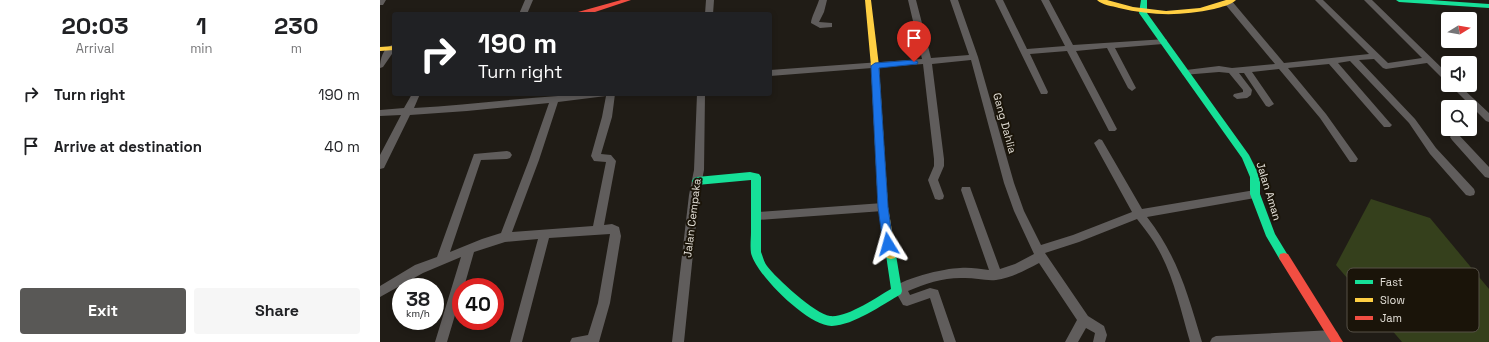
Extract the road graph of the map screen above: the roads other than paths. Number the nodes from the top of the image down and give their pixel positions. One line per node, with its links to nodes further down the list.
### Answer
1 (382, 0): 18 (street)
2 (529, 0): 20 (street)
3 (628, 0): 17 (street)
4 (710, 0): 22 (street)
5 (823, 0): 24 (street)
6 (868, 0): 39 (street)
7 (912, 0): 37 (street)
8 (954, 0): 33 (street, Gang Dahlia)
9 (998, 0): 31 (street)
10 (1045, 0): 27 (street)
11 (1100, 0): 23 (street)
12 (1144, 0): 23 (street)
13 (1319, 0): 32 (street)
14 (1368, 0): 36 (street)
15 (1399, 0): 19 (street)
16 (1230, 1): 23 (street); 40 (street)
17 (613, 2): 21 (street)
18 (380, 3)
19 (1489, 6)
20 (524, 12)
21 (586, 12)
22 (709, 12)
23 (1143, 13): 25 (street, Jalan Aman)
24 (829, 25)
25 (1163, 41): 26 (street); 45 (street, Jalan Aman)
26 (1109, 45): 27 (street); 46 (street)
27 (1071, 47): 31 (street); 60 (street)
28 (392, 48): 29 (street)
29 (380, 49)
30 (392, 49): 38 (street)
31 (1025, 52): 47 (street)
32 (1375, 56): 34 (street); 36 (street)
33 (974, 57): 37 (street); 79 (street, Gang Dahlia)
34 (1352, 58): 35 (street); 69 (street)
35 (1331, 60): 40 (street); 59 (street)
36 (1428, 60): 43 (street)
37 (927, 61): 39 (street); 71 (street)
38 (380, 65)
39 (875, 66): 44 (street); 72 (street)
40 (1282, 66): 41 (street); 64 (street)
41 (1246, 70): 42 (street); 55 (street)
42 (1232, 71): 45 (street); 53 (street)
43 (1441, 72)
44 (772, 73)
45 (1186, 73): 70 (street, Jalan Aman)
46 (1132, 88)
47 (1044, 92)
48 (1461, 92): 58 (street)
49 (415, 96): 56 (street)
50 (587, 96): 54 (street)
51 (611, 96): 75 (street)
52 (701, 96): 67 (street, Jalan Cempaka)
53 (1237, 96)
54 (554, 100): 56 (street); 77 (street)
55 (1269, 104)
56 (406, 112): 57 (street); 65 (street)
57 (380, 113)
58 (1489, 118)
59 (1387, 125)
60 (1112, 129)
61 (1455, 137): 66 (street)
62 (1099, 143): 73 (street)
63 (507, 155): 80 (street)
64 (1353, 159)
65 (380, 165)
66 (1489, 174)
67 (697, 180): 74 (street); 90 (street, Jalan Cempaka)
68 (966, 190): 81 (street)
69 (1470, 192)
70 (1255, 194): 73 (street); 85 (street, Jalan Aman)
71 (939, 196)
72 (883, 207): 74 (street); 82 (street)
73 (1139, 214): 79 (street); 94 (street)
74 (757, 216): 82 (street)
75 (598, 229): 76 (street); 86 (street)
76 (545, 234): 77 (street); 88 (street)
77 (505, 237): 78 (street)
78 (469, 250): 80 (street); 87 (street)
79 (1040, 253): 81 (street); 84 (street, Gang Dahlia)
80 (441, 261): 83 (street)
81 (996, 275): 82 (street)
82 (899, 290): 91 (street)
83 (380, 292)
84 (1084, 320): 92 (street); 93 (street)
85 (1335, 339): 96 (street)
86 (593, 341): 89 (street)
87 (441, 342)
88 (516, 342)
89 (576, 342)
90 (678, 342)
91 (950, 342)
92 (1071, 342)
93 (1099, 342)
94 (1196, 342)
95 (1216, 342): 96 (street)
96 (1230, 342)

